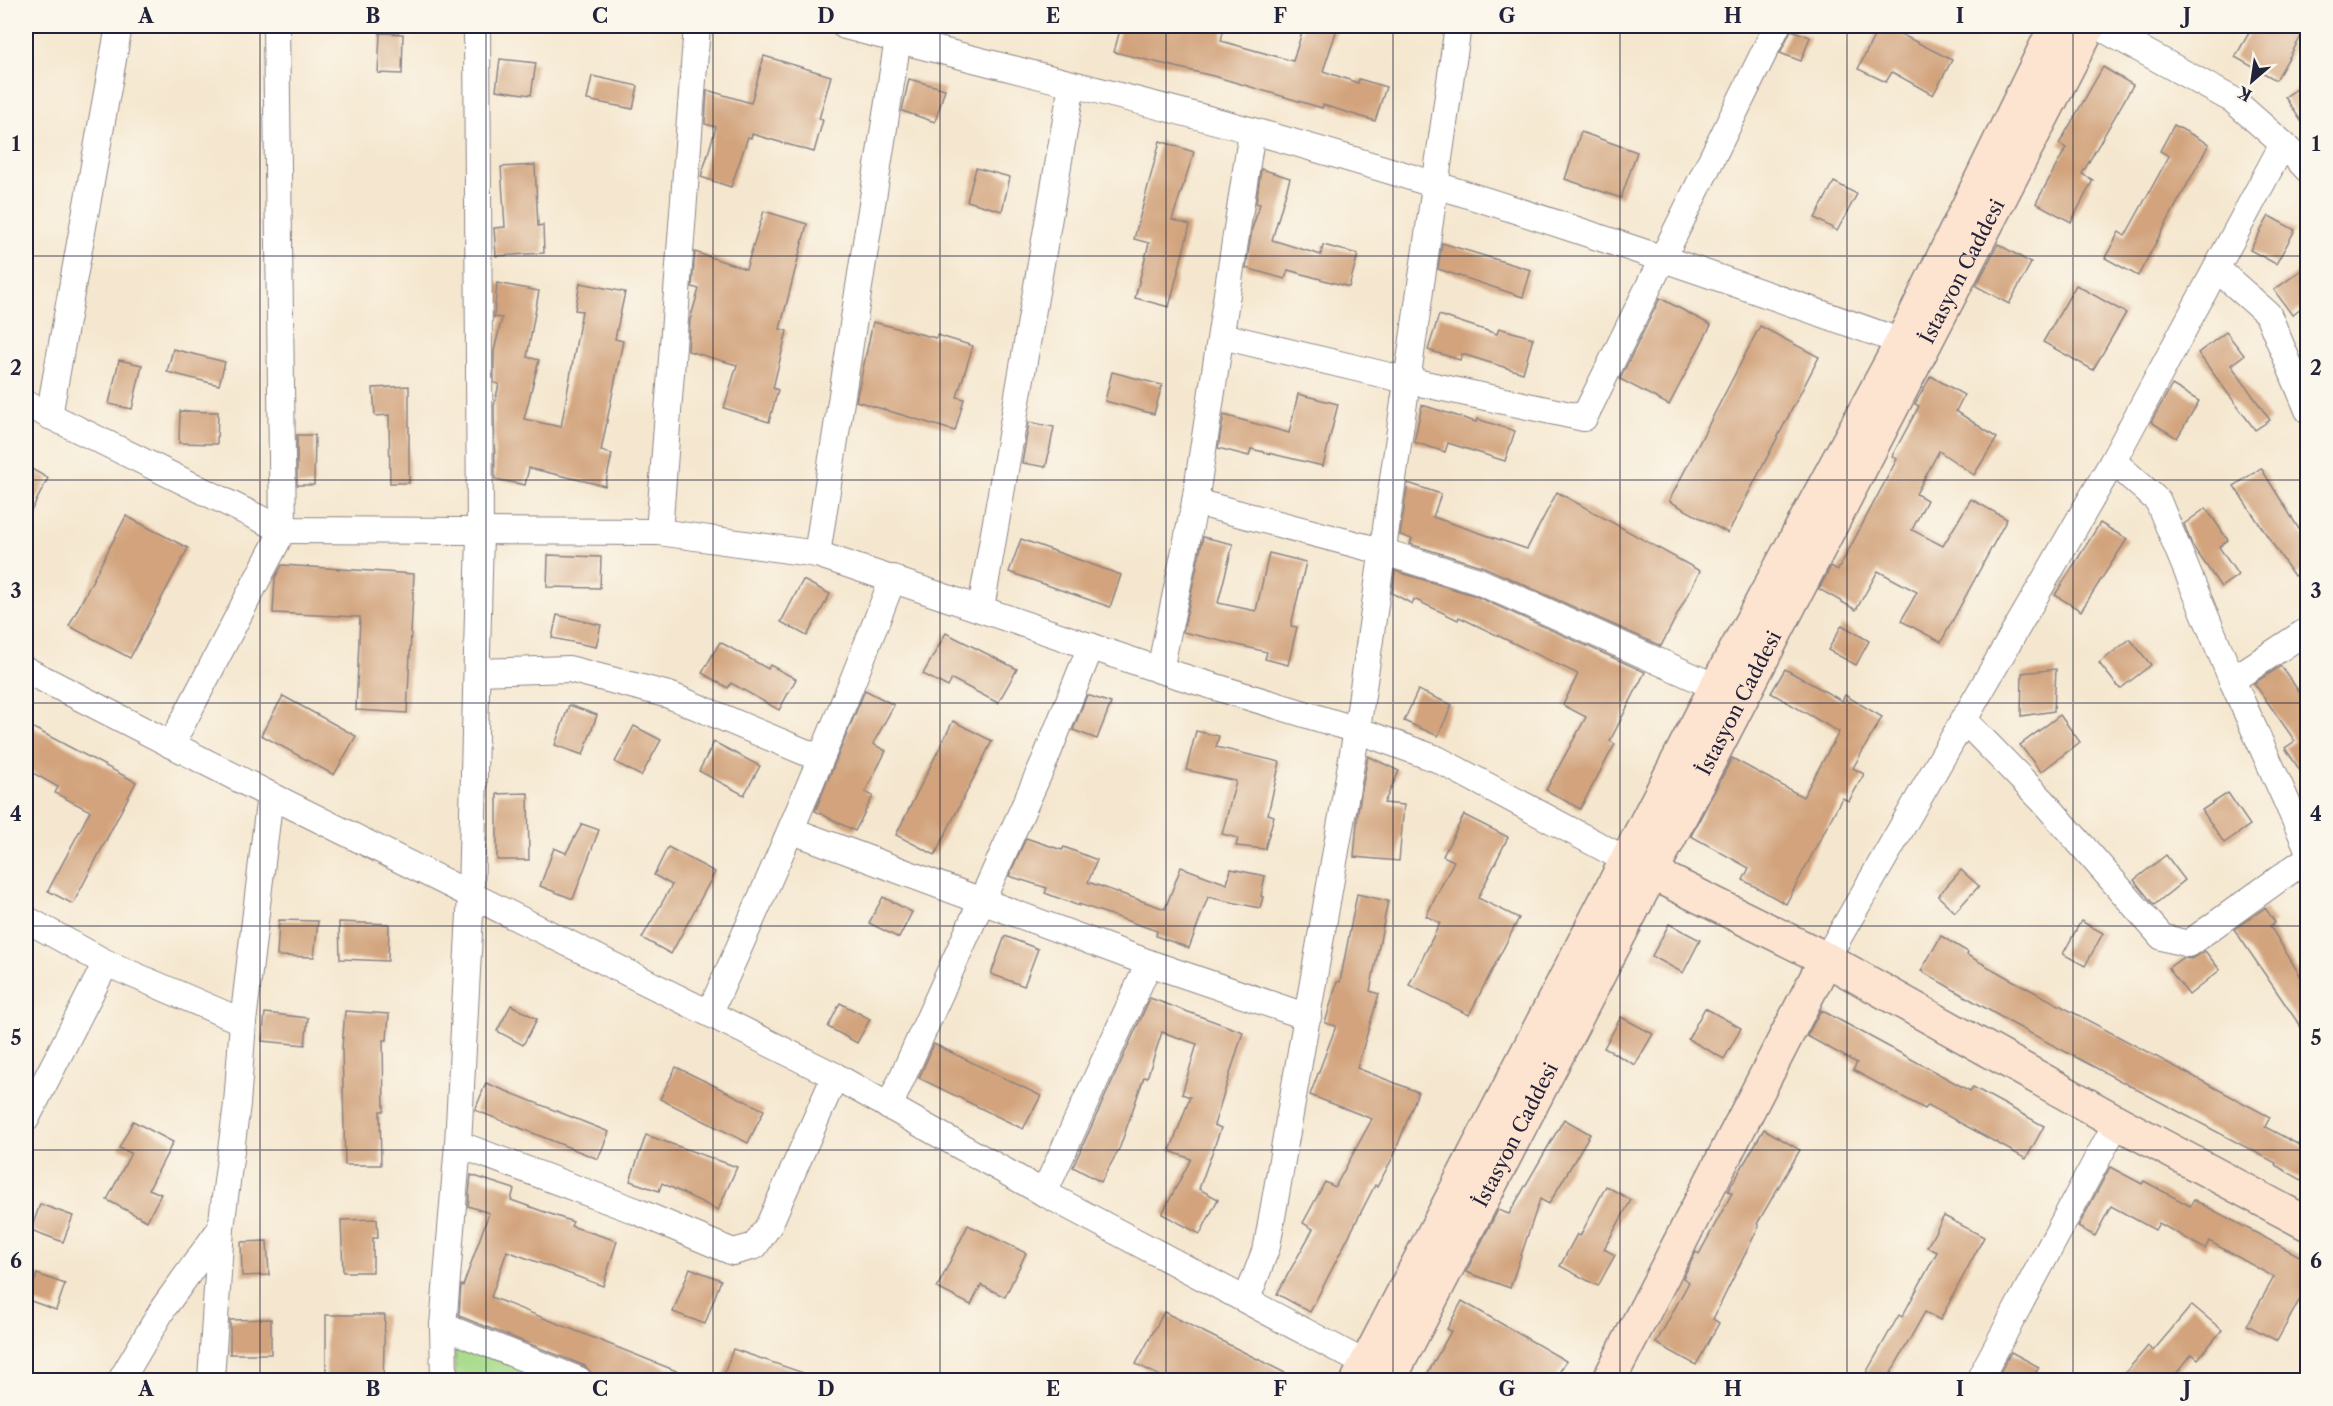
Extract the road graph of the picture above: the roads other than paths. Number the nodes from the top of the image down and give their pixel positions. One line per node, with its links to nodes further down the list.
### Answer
1 (119, 26): 24 (street)
2 (276, 26): 27 (street)
3 (477, 26): 29 (street)
4 (696, 26): 28 (street)
5 (845, 26): 11 (street)
6 (1458, 26): 16 (street)
7 (1777, 26): 17 (street)
8 (2056, 26): 20 (main road)
9 (2089, 26): 49 (main road, İstasyon Caddesi)
10 (2098, 26): 14 (street)
11 (899, 33): 12 (street); 31 (street)
12 (1072, 85): 13 (street); 33 (street)
13 (1252, 131): 16 (street); 19 (street)
14 (2283, 144): 15 (street); 18 (street)
15 (2307, 170)
16 (1435, 187): 17 (street); 21 (street)
17 (1662, 256): 20 (street); 21 (street)
18 (2217, 269): 23 (street); 25 (street)
19 (1222, 336): 21 (street); 26 (street)
20 (1902, 342): 40 (main road)
21 (1406, 380): 30 (street)
22 (26, 404): 24 (street)
23 (2307, 410)
24 (49, 416): 27 (street)
25 (2114, 461): 39 (street); 41 (street)
26 (1195, 502): 30 (street); 37 (street)
27 (283, 531): 29 (street); 43 (street)
28 (659, 532): 29 (street); 31 (street)
29 (480, 533): 38 (street)
30 (1381, 551): 40 (street); 42 (street)
31 (817, 554): 32 (street)
32 (893, 578): 33 (street); 44 (street)
33 (981, 608): 35 (street)
34 (2307, 630): 39 (street)
35 (1091, 646): 37 (street); 51 (street)
36 (26, 670): 43 (street)
37 (1160, 670): 42 (street)
38 (477, 672): 44 (street); 50 (street)
39 (2232, 680): 47 (street)
40 (1716, 687): 49 (main road)
41 (1963, 719): 48 (street); 53 (street)
42 (1357, 730): 49 (street); 57 (street)
43 (171, 745): 45 (street)
44 (819, 758): 46 (street)
45 (270, 795): 50 (street); 58 (street)
46 (793, 831): 51 (street); 56 (street)
47 (2307, 849)
48 (2307, 858)
49 (1640, 866): 53 (main road); 69 (main road, İstasyon Caddesi)
50 (471, 894): 56 (street); 63 (street)
51 (981, 902): 55 (street); 60 (street)
52 (26, 919): 54 (street)
53 (1826, 959): 62 (main road); 74 (main road)
54 (106, 963): 58 (street); 61 (street)
55 (1149, 963): 57 (street); 64 (street)
56 (710, 1012): 59 (street)
57 (1308, 1017): 67 (street)
58 (243, 1022): 66 (street)
59 (835, 1076): 60 (street); 63 (street)
60 (889, 1107): 64 (street)
61 (26, 1119)
62 (2117, 1122): 65 (main road); 75 (street)
63 (458, 1144): 68 (street)
64 (1044, 1193): 67 (street)
65 (2307, 1224)
66 (221, 1228): 70 (street); 71 (street)
67 (1247, 1299): 69 (street)
68 (443, 1326): 72 (street); 73 (street)
69 (1371, 1375)
70 (121, 1380)
71 (211, 1380)
72 (444, 1380)
73 (579, 1380)
74 (1609, 1380)
75 (1978, 1380)

